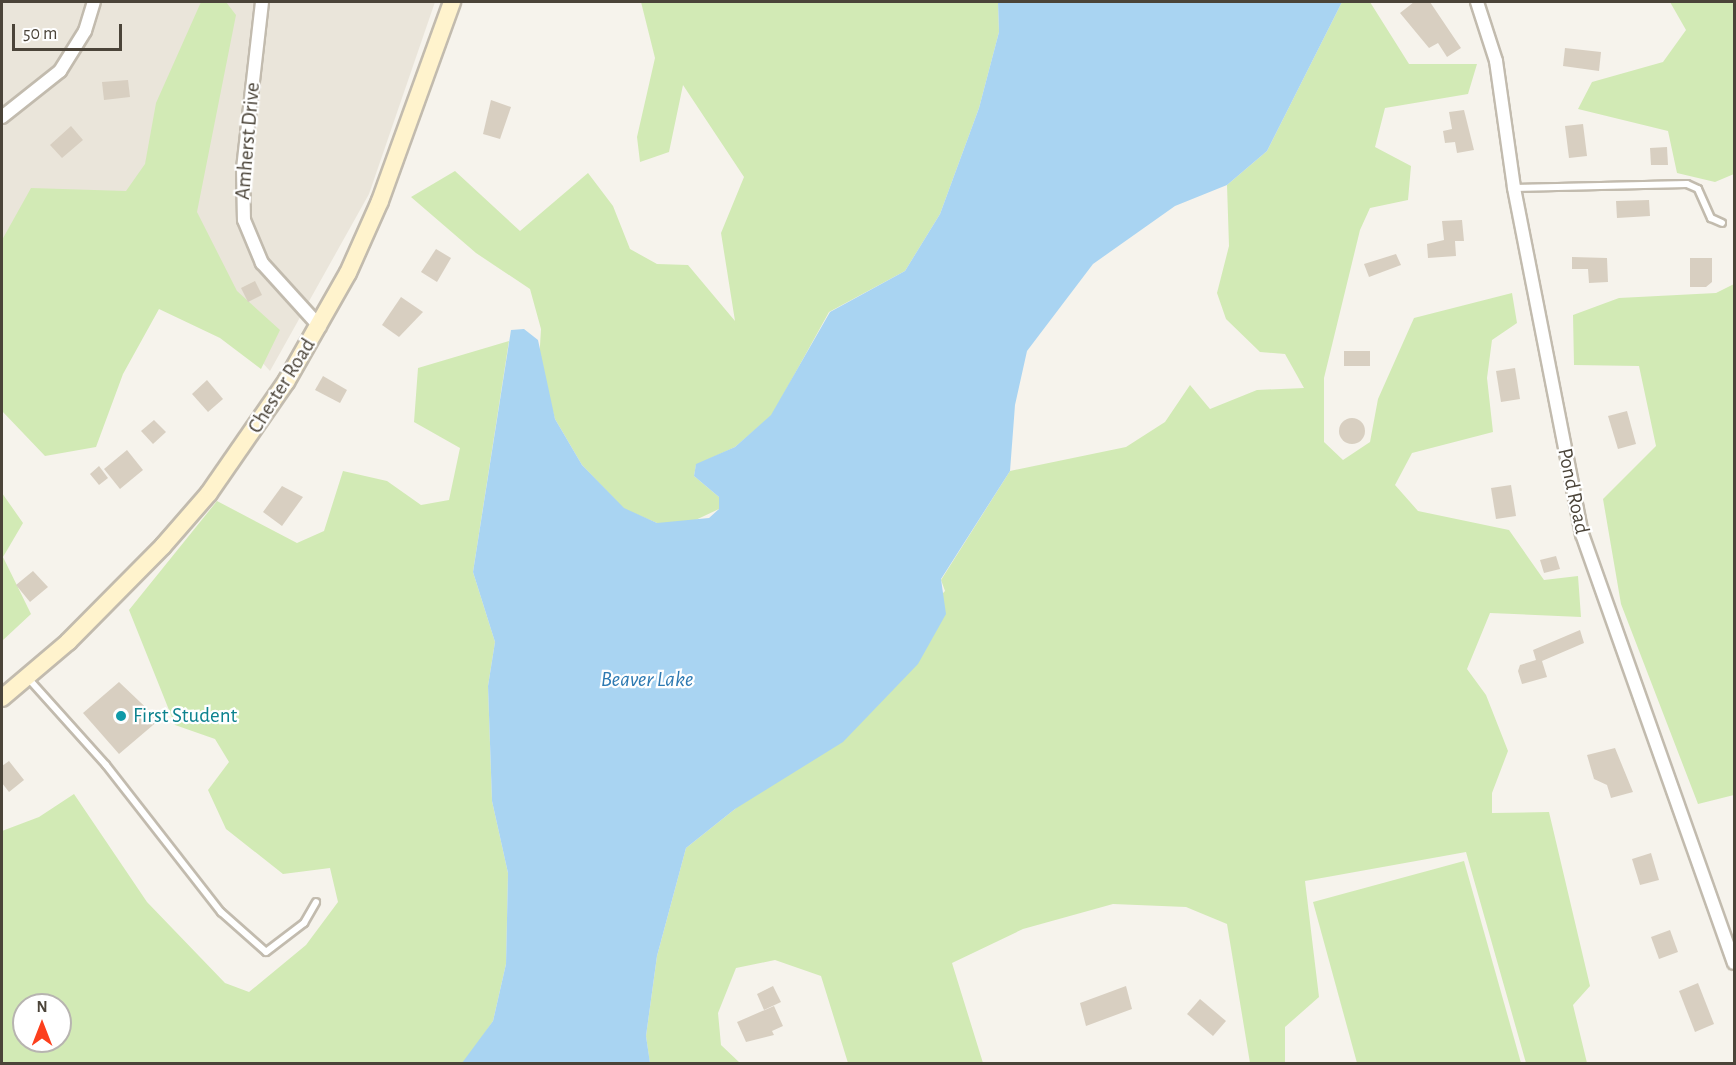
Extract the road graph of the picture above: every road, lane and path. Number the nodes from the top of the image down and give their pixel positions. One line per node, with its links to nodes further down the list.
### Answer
1 (94, 2): 5 (street)
2 (262, 2): 8 (street, Amherst Drive)
3 (452, 2): 8 (main road, Chester Road)
4 (1477, 2): 6 (street, Pond Road)
5 (2, 117)
6 (1514, 188): 7 (lane); 12 (street, Pond Road)
7 (1722, 223)
8 (320, 327): 9 (main road, Chester Road)
9 (27, 676): 10 (main road, Chester Road); 11 (lane)
10 (2, 698)
11 (316, 902)
12 (1731, 946): 13 (street, Pond Road)
13 (1734, 963)

